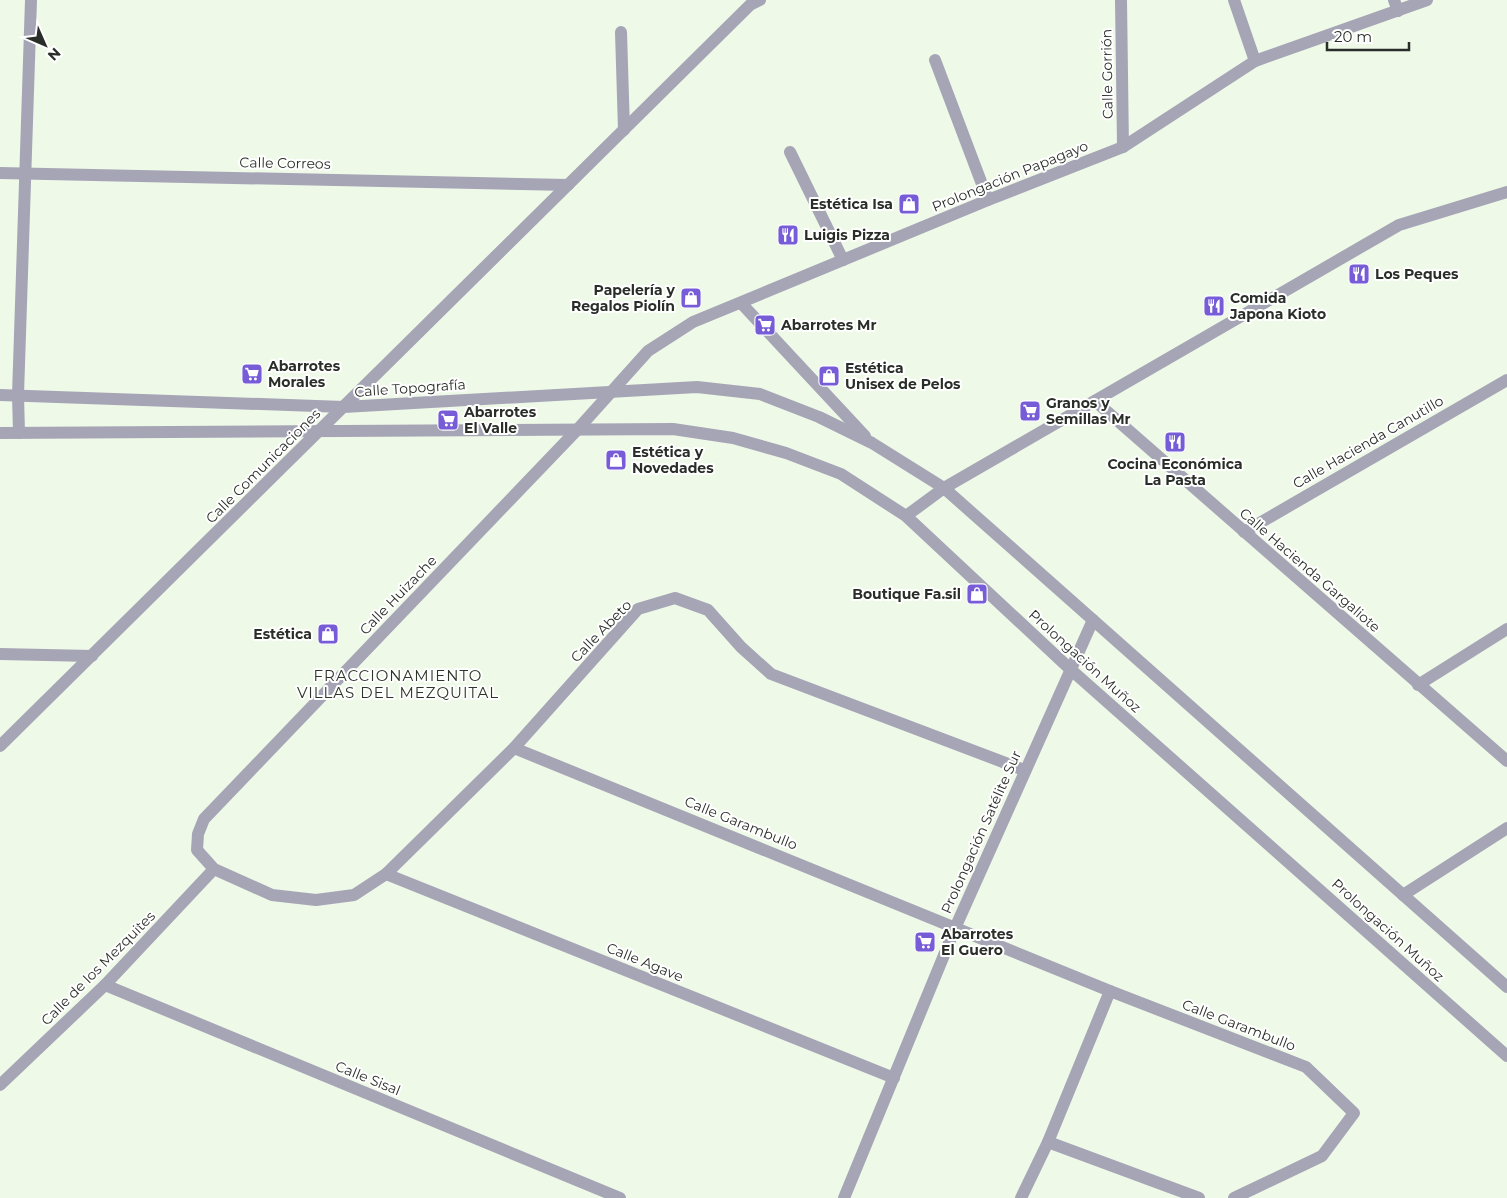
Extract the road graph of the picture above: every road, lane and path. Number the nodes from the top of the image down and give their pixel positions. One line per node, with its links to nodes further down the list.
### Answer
1 (31, 0): 13 (street)
2 (760, 0): 10 (street, Calle Comunicaciones)
3 (1121, 0): 11 (street, Calle Gorrión)
4 (1234, 0): 9 (street)
5 (1427, 0): 6 (street, Prolongación Papagayo)
6 (1396, 5): 9 (street, Prolongación Papagayo)
7 (621, 32): 10 (street)
8 (934, 60): 17 (street)
9 (1255, 61): 11 (street, Prolongación Papagayo)
10 (624, 130): 15 (street, Calle Comunicaciones)
11 (1123, 147): 17 (street, Prolongación Papagayo)
12 (790, 152): 18 (street)
13 (25, 172): 14 (street, Calle Correos); 15 (street, Calle Correos); 23 (street)
14 (0, 173)
15 (568, 185): 25 (street, Calle Comunicaciones)
16 (1507, 192): 24 (street)
17 (988, 200): 18 (street, Prolongación Papagayo)
18 (843, 260): 19 (street, Prolongación Papagayo)
19 (741, 303): 21 (street, Prolongación Papagayo); 30 (street)
20 (1507, 380): 33 (street, Calle Hacienda Canutillo)
21 (612, 390): 25 (street, Calle Topografía); 26 (street, Calle Huizache); 30 (street)
22 (0, 395): 23 (street, Calle Topografía)
23 (18, 395): 25 (street, Calle Topografía); 28 (street)
24 (1095, 401): 31 (street); 33 (street, Calle Hacienda Gargaliote)
25 (344, 407): 29 (street, Calle Comunicaciones)
26 (577, 430): 29 (street); 32 (street, Prolongación Muñoz); 45 (street, Calle Huizache)
27 (0, 433): 28 (street)
28 (19, 433): 29 (street)
29 (318, 433): 37 (street, Calle Comunicaciones)
30 (872, 443): 31 (street)
31 (944, 488): 32 (street); 34 (street)
32 (906, 516): 38 (street, Prolongación Muñoz)
33 (1244, 532): 39 (street, Calle Hacienda Gargaliote)
34 (1093, 620): 38 (street, Prolongación Satélite Sur); 47 (street)
35 (1507, 629): 39 (street)
36 (0, 654): 37 (street)
37 (92, 656): 40 (street, Calle Comunicaciones)
38 (1069, 668): 43 (street, Prolongación Satélite Sur); 52 (street, Prolongación Muñoz)
39 (1418, 685): 42 (street, Calle Hacienda Gargaliote)
40 (0, 746)
41 (514, 748): 43 (street, Calle Abeto); 46 (street, Calle Abeto); 48 (street, Calle Garambullo)
42 (1507, 761)
43 (1024, 770): 48 (street, Prolongación Satélite Sur)
44 (1507, 828): 47 (street)
45 (214, 868): 46 (street, Calle Abeto); 49 (street, Calle de los Mezquites)
46 (386, 874): 53 (street, Calle Agave)
47 (1403, 895): 50 (street)
48 (956, 926): 51 (street, Calle Garambullo); 53 (street, Prolongación Satélite Sur)
49 (105, 985): 54 (street, Calle de los Mezquites); 56 (street, Calle Sisal)
50 (1507, 987)
51 (1110, 991): 55 (street); 60 (street, Calle Garambullo)
52 (1507, 1056)
53 (894, 1078): 57 (street, Prolongación Satélite Sur)
54 (0, 1085)
55 (1048, 1142): 58 (street); 59 (street)
56 (620, 1198)
57 (844, 1198)
58 (1022, 1198)
59 (1199, 1198)
60 (1234, 1198)

